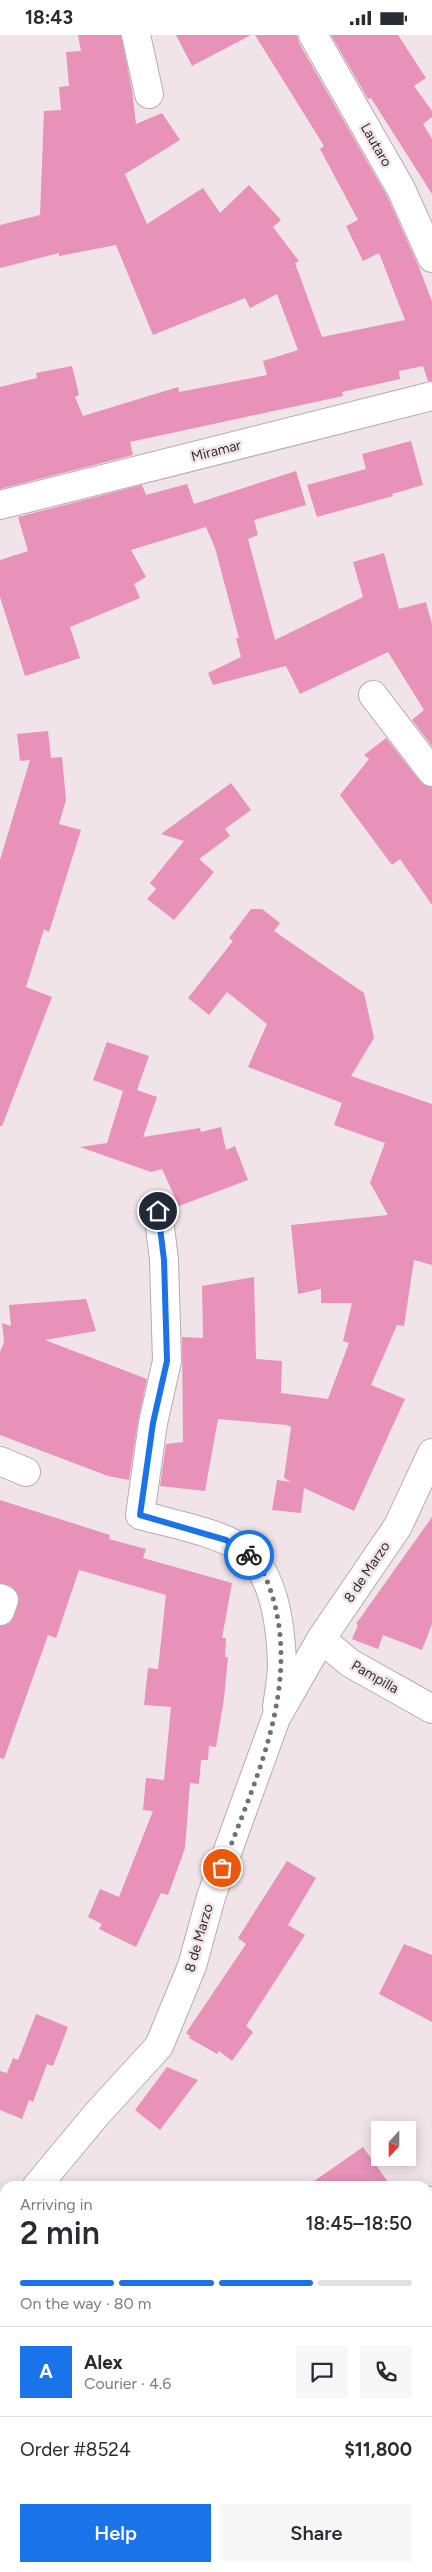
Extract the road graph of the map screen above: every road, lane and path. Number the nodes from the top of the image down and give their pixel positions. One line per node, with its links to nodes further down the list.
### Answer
1 (136, 35): 3 (street)
2 (313, 35): 4 (street, Lautaro)
3 (149, 95)
4 (432, 258)
5 (432, 396): 6 (street, Miramar)
6 (0, 505)
7 (373, 695): 8 (street)
8 (432, 772)
9 (158, 1211): 15 (street)
10 (432, 1453): 13 (street, 8 de Marzo)
11 (0, 1461): 12 (street)
12 (26, 1472)
13 (321, 1639): 14 (street, Pampilla); 15 (street, 8 de Marzo)
14 (432, 1709)
15 (276, 1718): 16 (street, 8 de Marzo)
16 (41, 2181)

